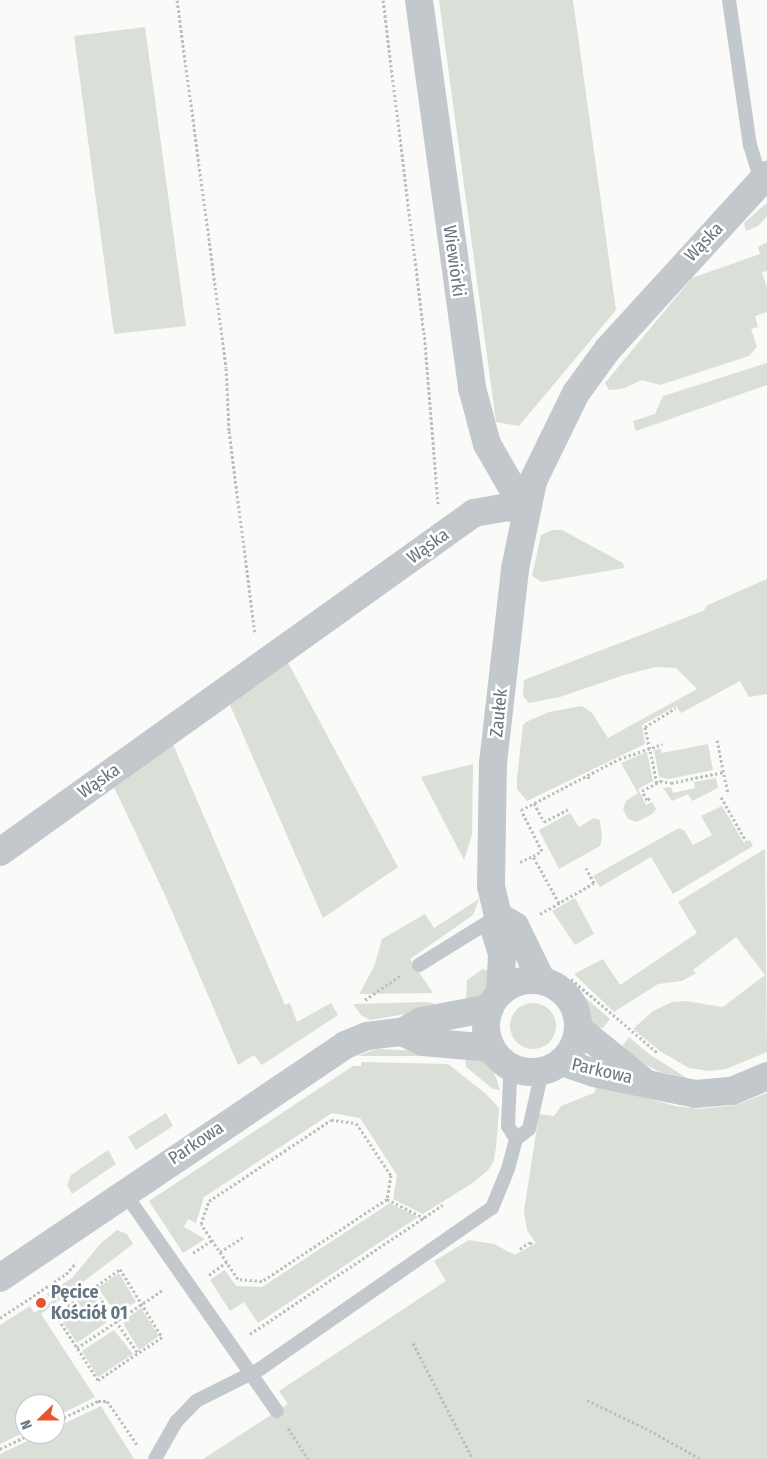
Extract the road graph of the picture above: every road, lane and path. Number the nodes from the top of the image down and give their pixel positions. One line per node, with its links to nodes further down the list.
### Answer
1 (177, 0): 8 (path)
2 (383, 0): 7 (path)
3 (418, 0): 6 (street, Wiewiórki)
4 (729, 0): 5 (lane)
5 (764, 178): 6 (street, Wąska)
6 (526, 510): 7 (street, Wąska); 26 (street, Zaułek)
7 (445, 533): 8 (street, Wąska)
8 (268, 661): 23 (street, Wąska)
9 (676, 708): 12 (path)
10 (717, 740): 13 (path)
11 (663, 744): 12 (path)
12 (649, 747): 14 (path); 16 (path)
13 (723, 772): 16 (path); 17 (path)
14 (588, 776): 15 (path); 20 (path)
15 (590, 781)
16 (657, 783): 19 (path)
17 (728, 794)
18 (721, 797): 22 (path)
19 (650, 798)
20 (534, 803): 21 (path); 25 (path)
21 (568, 809)
22 (746, 841)
23 (0, 852)
24 (586, 868): 25 (path)
25 (559, 903): 27 (path)
26 (498, 916): 28 (lane); 30 (street); 32 (street, Zaułek)
27 (534, 918)
28 (419, 965): 31 (path)
29 (568, 976): 36 (path)
30 (542, 982): 32 (street); 33 (street)
31 (365, 1000)
32 (495, 1001): 34 (street, Parkowa); 35 (street)
33 (578, 1028): 37 (street); 39 (street, Parkowa)
34 (402, 1032): 35 (street); 41 (street, Parkowa)
35 (499, 1056): 37 (street); 40 (lane)
36 (663, 1057)
37 (552, 1066): 39 (street, Parkowa); 40 (lane)
38 (767, 1076): 39 (street, Parkowa)
39 (643, 1081)
40 (516, 1140): 58 (lane)
41 (124, 1192): 49 (lane); 50 (street, Parkowa)
42 (387, 1199): 44 (path); 48 (path); 48 (path)
43 (443, 1205): 44 (path)
44 (424, 1218): 54 (path)
45 (243, 1237): 48 (path)
46 (532, 1245): 47 (path)
47 (520, 1249)
48 (220, 1252)
49 (181, 1277): 52 (path); 58 (lane)
50 (0, 1278)
51 (94, 1288): 52 (path); 53 (path); 56 (path)
52 (141, 1304): 53 (path); 57 (path)
53 (116, 1321): 56 (path); 57 (path)
54 (246, 1338)
55 (413, 1343): 67 (path)
56 (77, 1348): 57 (path)
57 (138, 1353)
58 (249, 1374): 60 (lane); 65 (lane)
59 (587, 1400): 68 (path)
60 (277, 1411): 66 (path)
61 (65, 1417): 64 (path)
62 (15, 1442): 63 (path)
63 (0, 1449)
64 (141, 1452)
65 (155, 1459)
66 (308, 1459)
67 (473, 1459)
68 (701, 1459)

